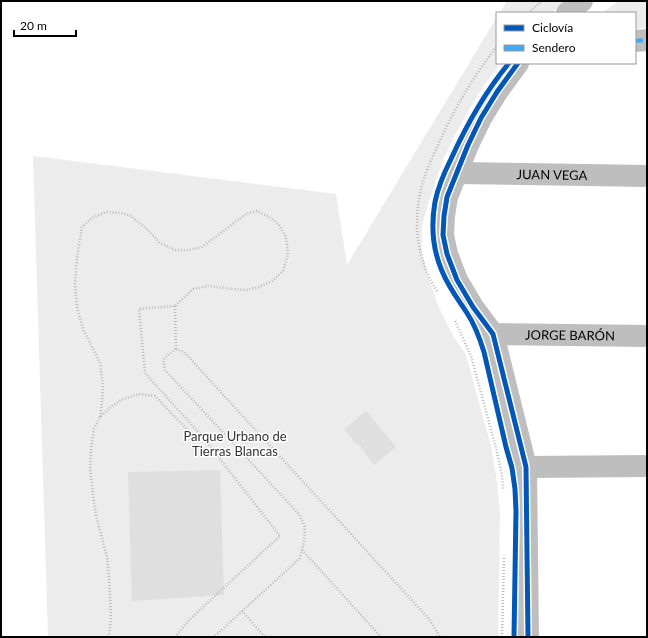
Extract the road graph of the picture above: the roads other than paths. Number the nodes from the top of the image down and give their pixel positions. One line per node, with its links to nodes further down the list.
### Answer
1 (582, 1): 2 (street)
2 (568, 12)
3 (647, 40): 4 (street)
4 (636, 41)
5 (517, 64): 6 (street)
6 (456, 173): 7 (street, JUAN VEGA); 8 (street)
7 (647, 176)
8 (493, 334): 9 (street, JORGE BARÓN); 11 (street)
9 (647, 336)
10 (647, 466): 11 (street)
11 (526, 467): 12 (street)
12 (528, 637)

